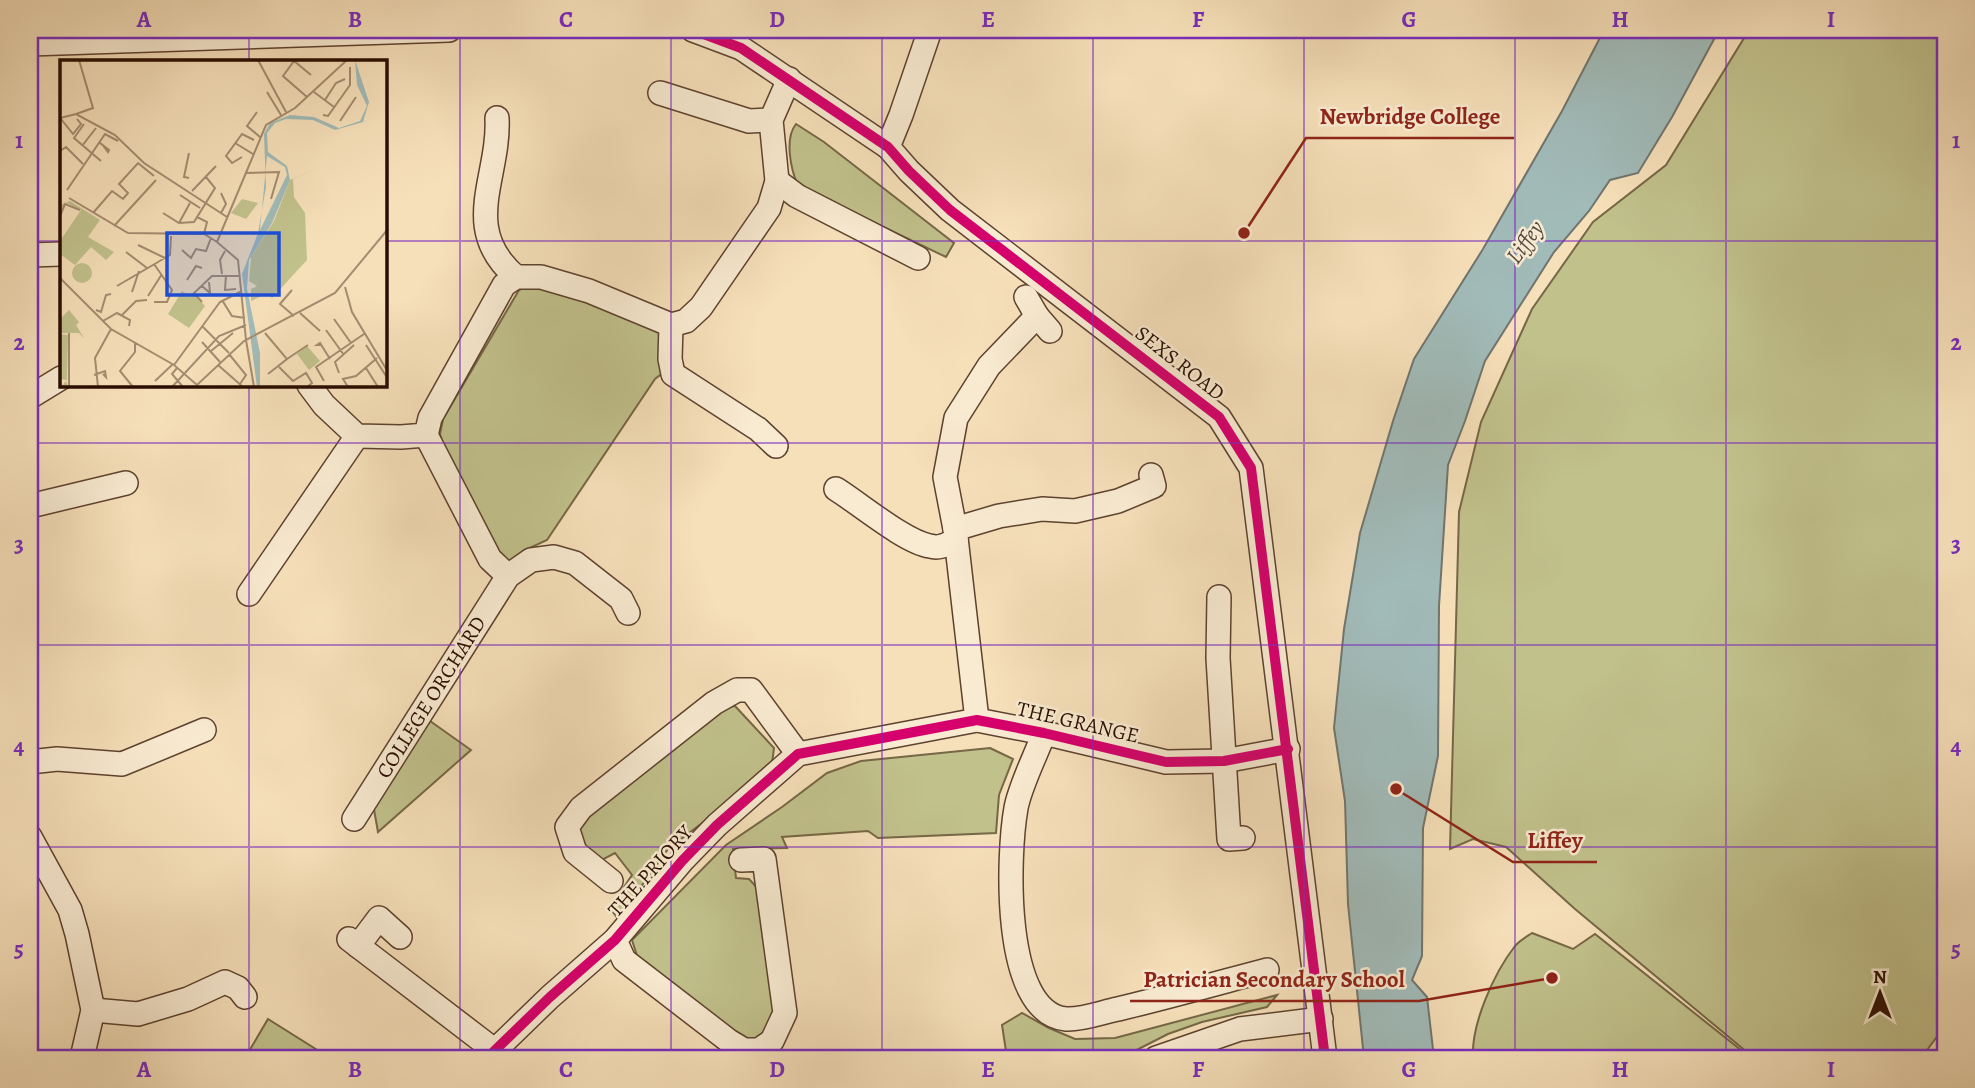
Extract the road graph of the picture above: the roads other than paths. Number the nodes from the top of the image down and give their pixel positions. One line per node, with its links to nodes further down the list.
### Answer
1 (449, 30): 5 (street)
2 (693, 30): 6 (street, SEXS ROAD)
3 (930, 30): 10 (street)
4 (30, 44): 5 (street)
5 (78, 52)
6 (789, 79): 9 (street); 10 (street, SEXS ROAD)
7 (660, 93): 9 (street)
8 (497, 118): 15 (street)
9 (771, 120): 11 (street)
10 (888, 147): 37 (street, SEXS ROAD)
11 (777, 181): 14 (street); 17 (street)
12 (60, 254): 13 (street)
13 (30, 255)
14 (918, 258)
15 (516, 277): 17 (street); 21 (street)
16 (1038, 314): 28 (street)
17 (671, 325): 23 (street)
18 (60, 379): 20 (street)
19 (310, 387): 22 (street)
20 (30, 397)
21 (426, 435): 22 (street); 29 (street)
22 (357, 436): 30 (street)
23 (776, 446)
24 (1151, 475): 28 (street)
25 (127, 483): 27 (street)
26 (836, 489): 28 (street)
27 (30, 506)
28 (956, 534): 33 (street)
29 (508, 576): 32 (street, COLLEGE ORCHARD); 41 (street, COLLEGE ORCHARD)
30 (249, 594)
31 (1223, 611): 39 (street)
32 (628, 613)
33 (977, 720): 35 (street, THE GRANGE); 36 (street, THE GRANGE)
34 (204, 730): 40 (street)
35 (1044, 733): 39 (street, THE GRANGE); 48 (street, THE GRANGE)
36 (859, 741): 38 (street, THE PRIORY)
37 (1288, 749): 39 (street, THE GRANGE); 51 (street, SEXS ROAD)
38 (798, 754): 45 (street, THE PRIORY); 47 (street, THE PRIORY)
39 (1224, 761): 43 (street)
40 (30, 762)
41 (354, 819)
42 (30, 837): 50 (street)
43 (1243, 838)
44 (741, 860): 47 (street, THE PRIORY)
45 (611, 881)
46 (400, 937): 52 (street)
47 (615, 940): 52 (street, THE PRIORY)
48 (1267, 970)
49 (244, 996): 50 (street)
50 (93, 1010): 53 (street)
51 (1321, 1019): 54 (street); 55 (street, SEXS ROAD)
52 (491, 1054)
53 (82, 1058)
54 (1156, 1058)
55 (1325, 1058)

